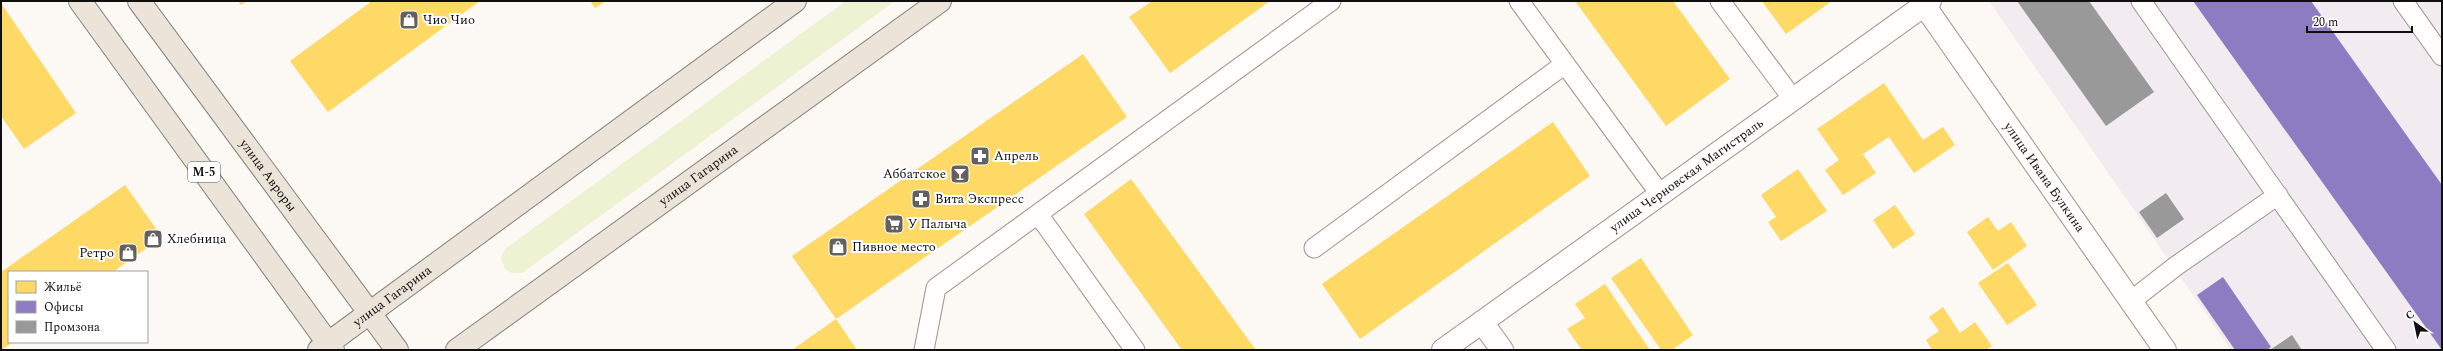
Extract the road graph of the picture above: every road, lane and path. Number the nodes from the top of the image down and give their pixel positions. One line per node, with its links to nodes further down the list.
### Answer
1 (80, 1): 21 (main road, М-5)
2 (139, 1): 19 (main road, улица Авроры)
3 (795, 1): 19 (main road, улица Гагарина)
4 (940, 1): 23 (main road, улица Гагарина)
5 (1331, 1): 16 (lane)
6 (1519, 1): 12 (lane)
7 (1720, 1): 13 (lane)
8 (2141, 1): 15 (lane)
9 (2403, 1): 11 (lane)
10 (1927, 3): 13 (street, улица Черновская Магистраль); 18 (street, улица Ивана Булкина)
11 (2442, 56)
12 (1564, 64): 14 (lane); 17 (lane)
13 (1793, 99): 14 (street, улица Черновская Магистраль)
14 (1660, 194): 20 (street, улица Черновская Магистраль)
15 (2278, 195): 18 (lane); 29 (lane)
16 (1038, 214): 24 (lane); 25 (lane)
17 (1314, 248)
18 (2130, 301): 28 (street, улица Ивана Булкина)
19 (369, 313): 21 (main road, улица Гагарина); 22 (main road, улица Авроры)
20 (1482, 322): 26 (street, улица Черновская Магистраль); 27 (street)
21 (326, 348)
22 (397, 350)
23 (457, 350)
24 (924, 350)
25 (1135, 350)
26 (1443, 350)
27 (1502, 350)
28 (2165, 350)
29 (2386, 350)

